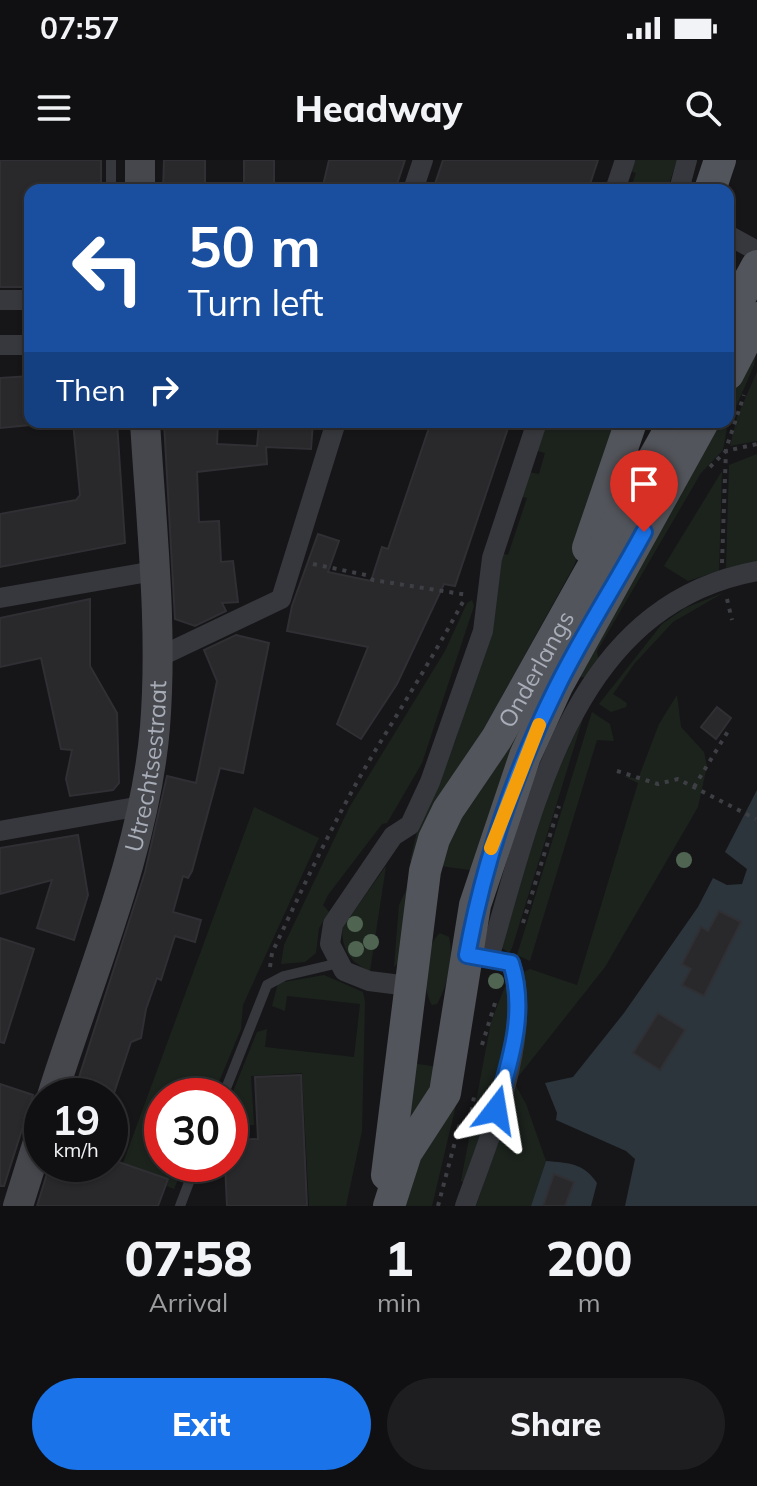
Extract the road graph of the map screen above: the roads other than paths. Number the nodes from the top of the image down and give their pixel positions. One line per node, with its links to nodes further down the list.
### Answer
1 (111, 160): 7 (lane)
2 (140, 160): 8 (street)
3 (423, 160): 9 (street)
4 (625, 160): 10 (street)
5 (687, 160): 11 (street)
6 (720, 160): 12 (main road)
7 (111, 184)
8 (140, 184)
9 (415, 184)
10 (617, 184)
11 (681, 184)
12 (712, 184)
13 (734, 227): 14 (street)
14 (757, 234)
15 (734, 238): 16 (street)
16 (757, 251)
17 (757, 266): 20 (main road)
18 (0, 300): 19 (street)
19 (24, 300)
20 (734, 308)
21 (757, 318): 24 (main road)
22 (0, 345): 23 (street)
23 (24, 345)
24 (737, 382)
25 (145, 428): 31 (street, Utrechtsestraat)
26 (334, 428): 35 (street)
27 (535, 428): 40 (street, Onderlangs)
28 (629, 428): 34 (main road)
29 (671, 428): 34 (main road, Onderlangs)
30 (700, 428): 39 (main road, Onderlangs)
31 (154, 571): 33 (street); 35 (street, Utrechtsestraat)
32 (757, 571): 39 (street)
33 (0, 598)
34 (570, 605): 38 (main road, Onderlangs)
35 (157, 658): 36 (street, Utrechtsestraat)
36 (141, 806): 37 (street); 44 (street, Utrechtsestraat)
37 (0, 831)
38 (419, 922): 39 (main road); 42 (main road, Onderlangs)
39 (475, 951): 41 (lane); 43 (main road, Onderlangs)
40 (339, 963): 42 (street); 45 (lane)
41 (511, 963): 51 (street)
42 (409, 986): 43 (main road, Onderlangs); 50 (main road, Onderlangs)
43 (459, 1018): 50 (main road, Onderlangs)
44 (58, 1078)
45 (230, 1078)
46 (25, 1182): 48 (street)
47 (189, 1182): 49 (lane)
48 (18, 1206)
49 (180, 1206)
50 (386, 1206)
51 (465, 1206)

